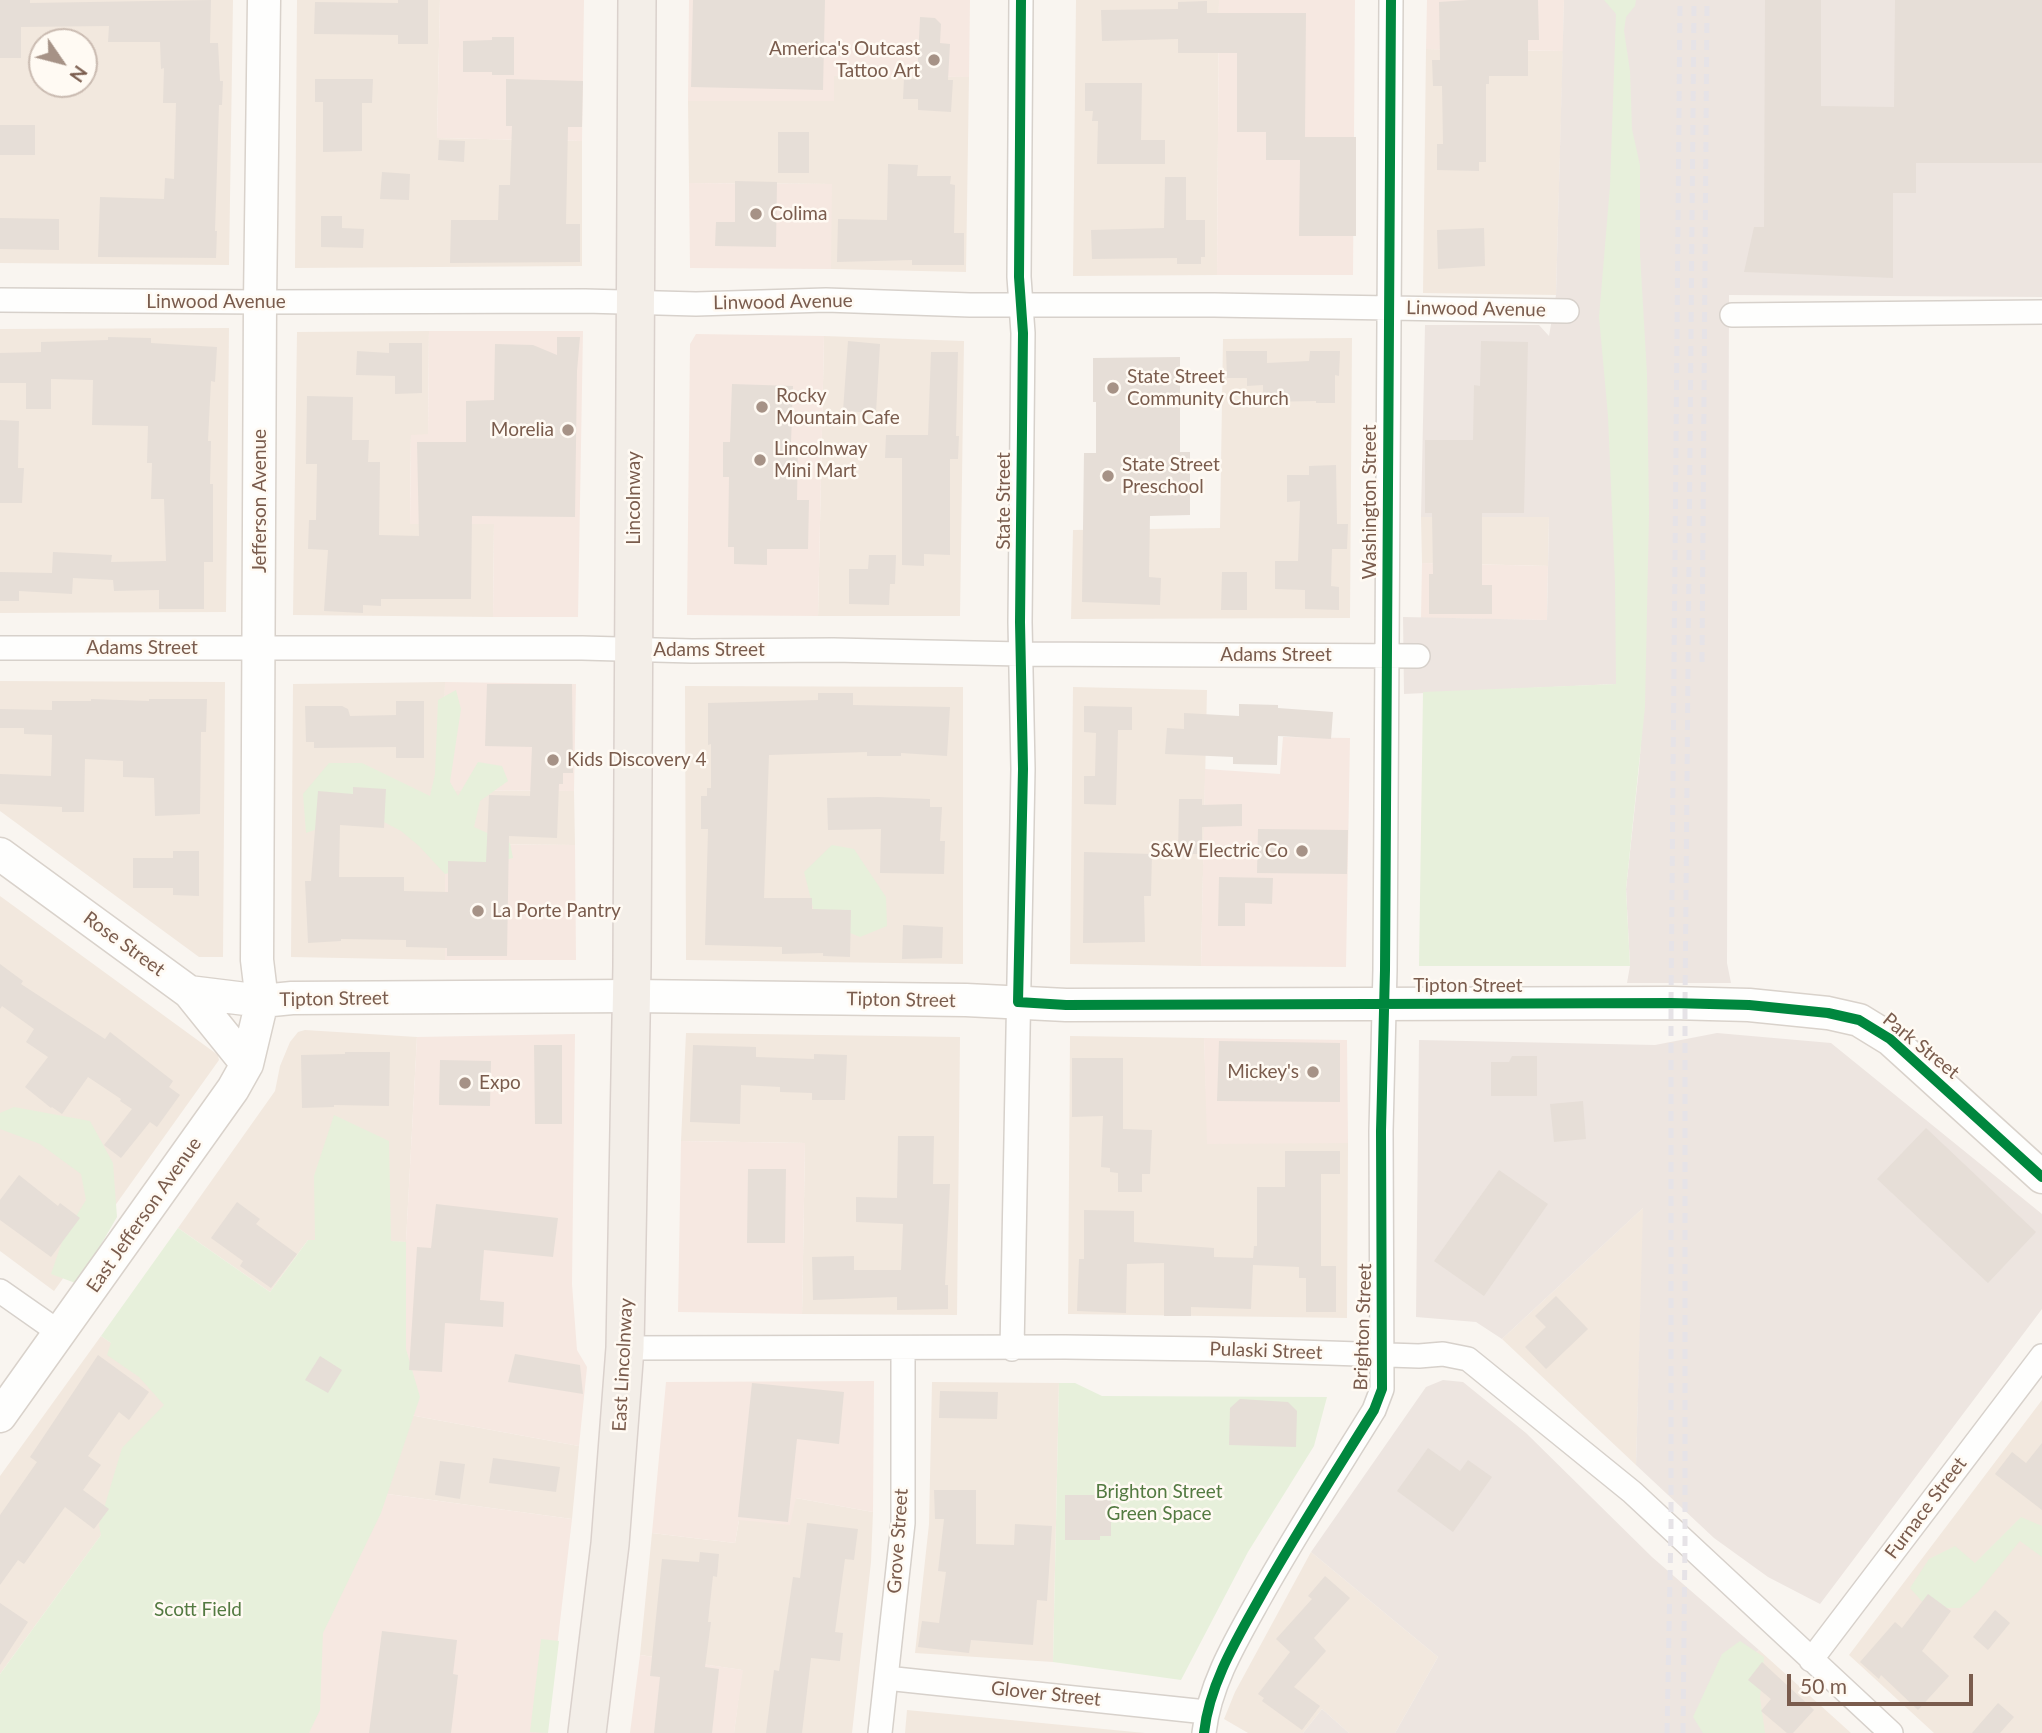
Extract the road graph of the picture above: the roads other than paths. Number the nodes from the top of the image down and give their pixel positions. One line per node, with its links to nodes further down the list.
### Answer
1 (264, 0): 6 (street, Jefferson Avenue)
2 (637, 0): 7 (main road, Lincolnway)
3 (1021, 0): 8 (street, State Street)
4 (1391, 0): 9 (street, Washington Street)
5 (0, 300): 6 (street, Linwood Avenue)
6 (260, 302): 7 (street, Linwood Avenue); 14 (street, Jefferson Avenue)
7 (635, 303): 8 (street, Linwood Avenue); 15 (main road, Lincolnway)
8 (1021, 305): 9 (street, Linwood Avenue); 16 (street, State Street)
9 (1389, 307): 10 (street, Linwood Avenue); 17 (street, Washington Street)
10 (1567, 311)
11 (2042, 313): 12 (street)
12 (1732, 315)
13 (0, 648): 14 (street, Adams Street)
14 (258, 649): 15 (street, Adams Street); 22 (street, Jefferson Avenue)
15 (634, 650): 16 (street, Adams Street); 21 (main road, Lincolnway)
16 (1021, 654): 17 (street, Adams Street); 23 (street, State Street)
17 (1386, 656): 18 (street, Adams Street); 24 (street, Washington Street)
18 (1418, 656)
19 (0, 854): 20 (street, Rose Street)
20 (190, 992): 22 (street, Rose Street); 26 (street)
21 (632, 996): 22 (street, Tipton Street); 23 (street, Tipton Street); 30 (main road, East Lincolnway)
22 (262, 1001): 26 (street, East Jefferson Avenue)
23 (1018, 1002): 24 (street, Tipton Street); 32 (street)
24 (1384, 1004): 25 (street, Tipton Street); 33 (street, Brighton Street)
25 (1749, 1004): 27 (street, Park Street)
26 (247, 1064): 29 (street, East Jefferson Avenue)
27 (2042, 1177)
28 (0, 1291): 29 (street)
29 (60, 1333): 35 (street, East Jefferson Avenue)
30 (625, 1349): 31 (street, Pulaski Street); 39 (main road, East Lincolnway)
31 (903, 1349): 32 (street, Pulaski Street); 37 (street, Grove Street)
32 (1012, 1349): 33 (street, Pulaski Street)
33 (1382, 1355): 36 (street, Pulaski Street); 38 (street, Brighton Street)
34 (2042, 1356): 36 (street, Furnace Street)
35 (0, 1416)
36 (1811, 1660): 41 (street, Pulaski Street)
37 (886, 1678): 38 (street, Glover Street); 40 (street, Grove Street)
38 (1205, 1722)
39 (587, 1733)
40 (880, 1733)
41 (1891, 1733)

